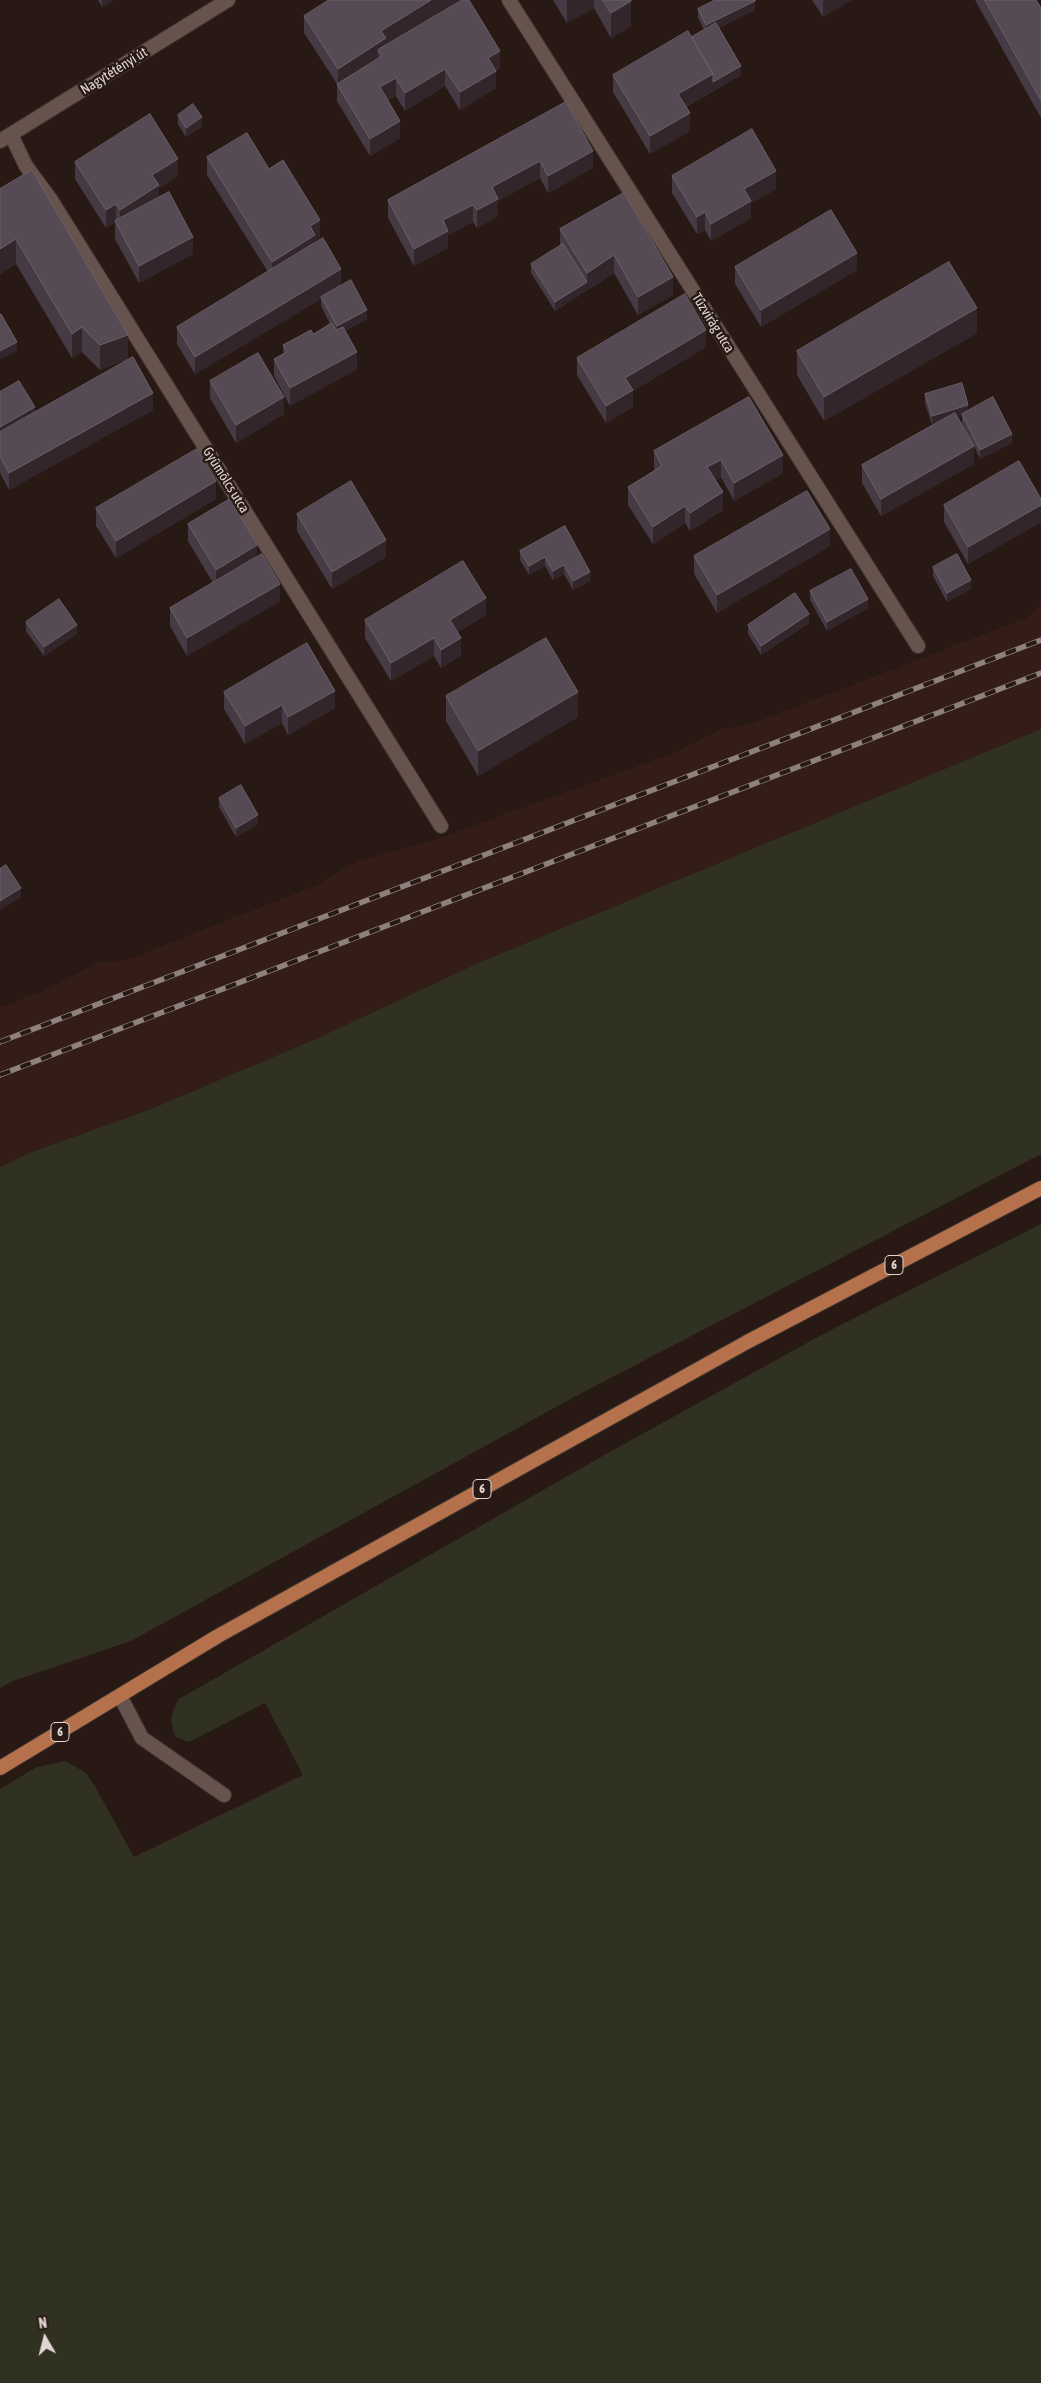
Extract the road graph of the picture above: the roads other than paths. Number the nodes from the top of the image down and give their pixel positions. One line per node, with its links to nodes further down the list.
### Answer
1 (228, 0): 3 (street, Nagytétényi út)
2 (509, 0): 4 (street, Tűzvirág utca)
3 (5, 138): 5 (street, Gyümölcs utca)
4 (918, 646)
5 (441, 826)
6 (1041, 1188): 7 (main road, 6)
7 (120, 1696): 8 (main road, 6); 9 (street)
8 (0, 1768)
9 (224, 1795)

